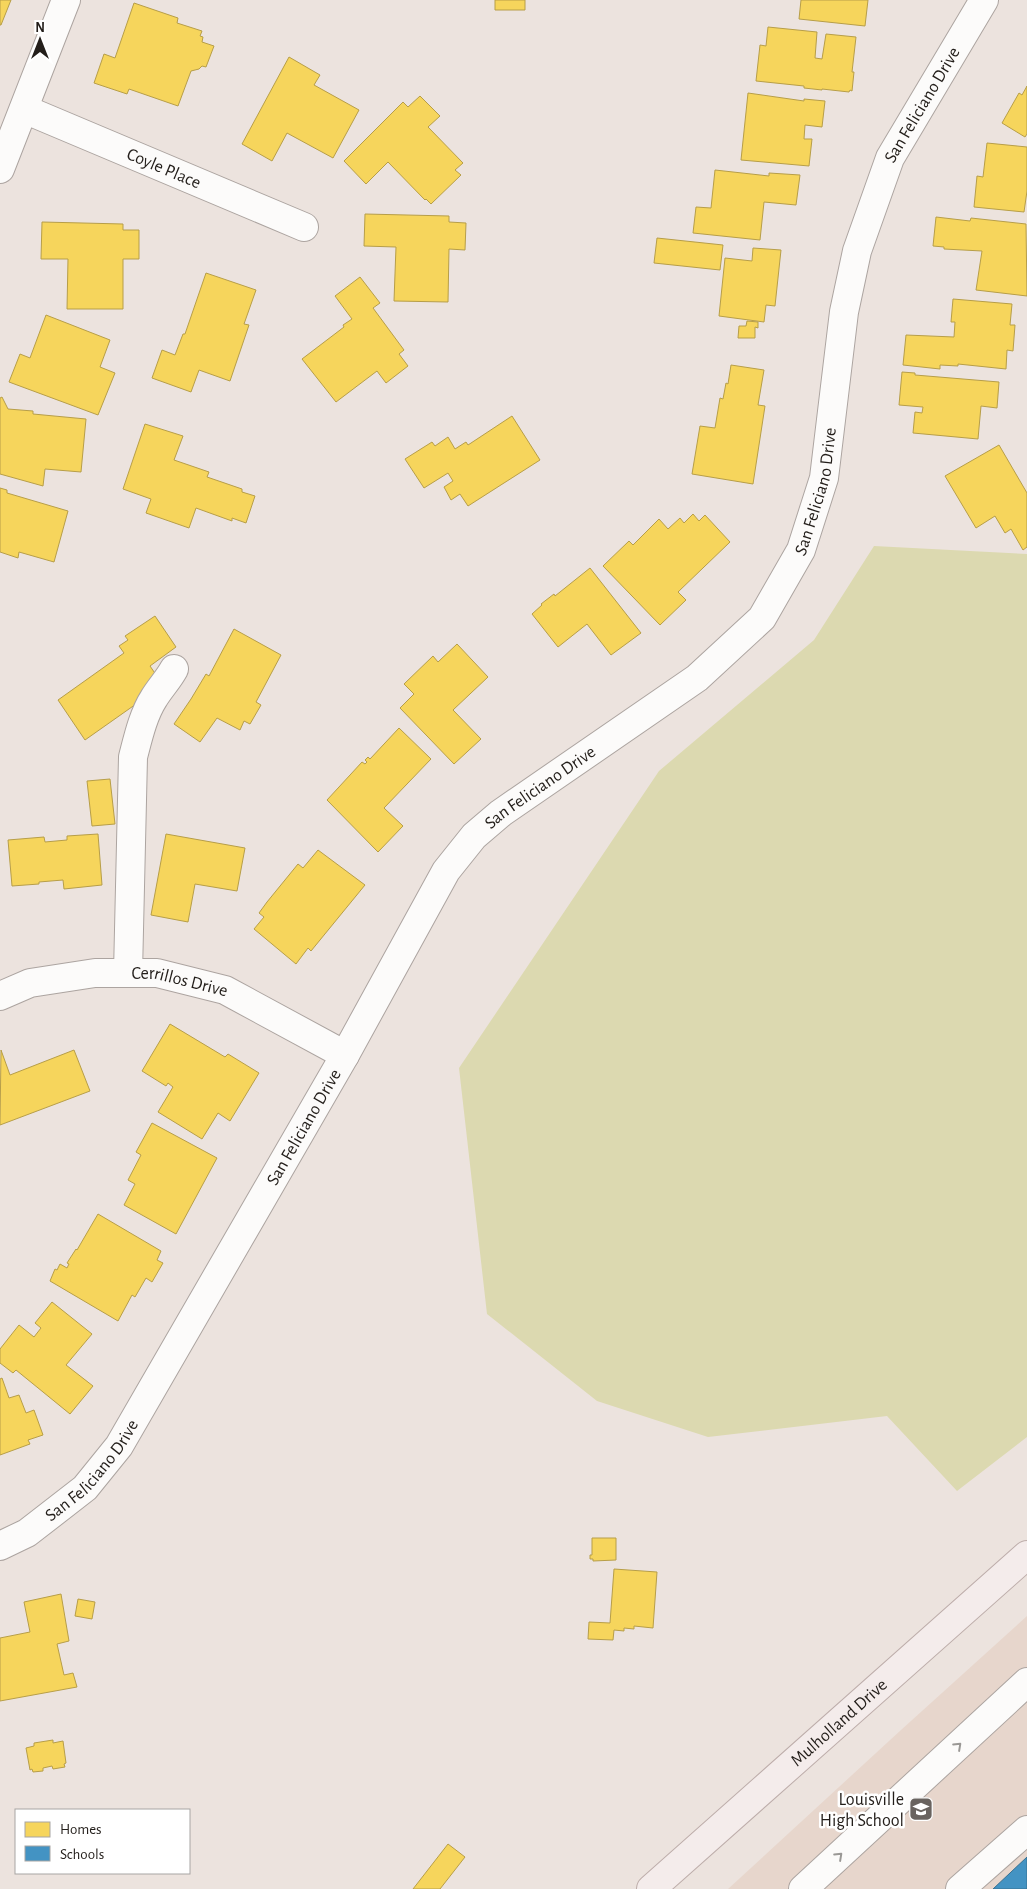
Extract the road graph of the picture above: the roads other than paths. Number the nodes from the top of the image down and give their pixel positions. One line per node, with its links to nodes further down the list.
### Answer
1 (66, 0): 3 (street)
2 (984, 0): 9 (street, San Feliciano Drive)
3 (24, 109): 4 (street); 5 (street, Coyle Place)
4 (0, 170)
5 (304, 227)
6 (174, 669): 7 (street)
7 (128, 973): 8 (street, Cerrillos Drive); 9 (street, Cerrillos Drive)
8 (0, 996)
9 (345, 1054): 10 (street, San Feliciano Drive)
10 (0, 1546)
11 (1027, 1555): 14 (main road, Mulholland Drive)
12 (1027, 1682): 15 (street, one-way to 12)
13 (1027, 1830): 16 (street)
14 (651, 1889)
15 (803, 1889)
16 (960, 1889)

